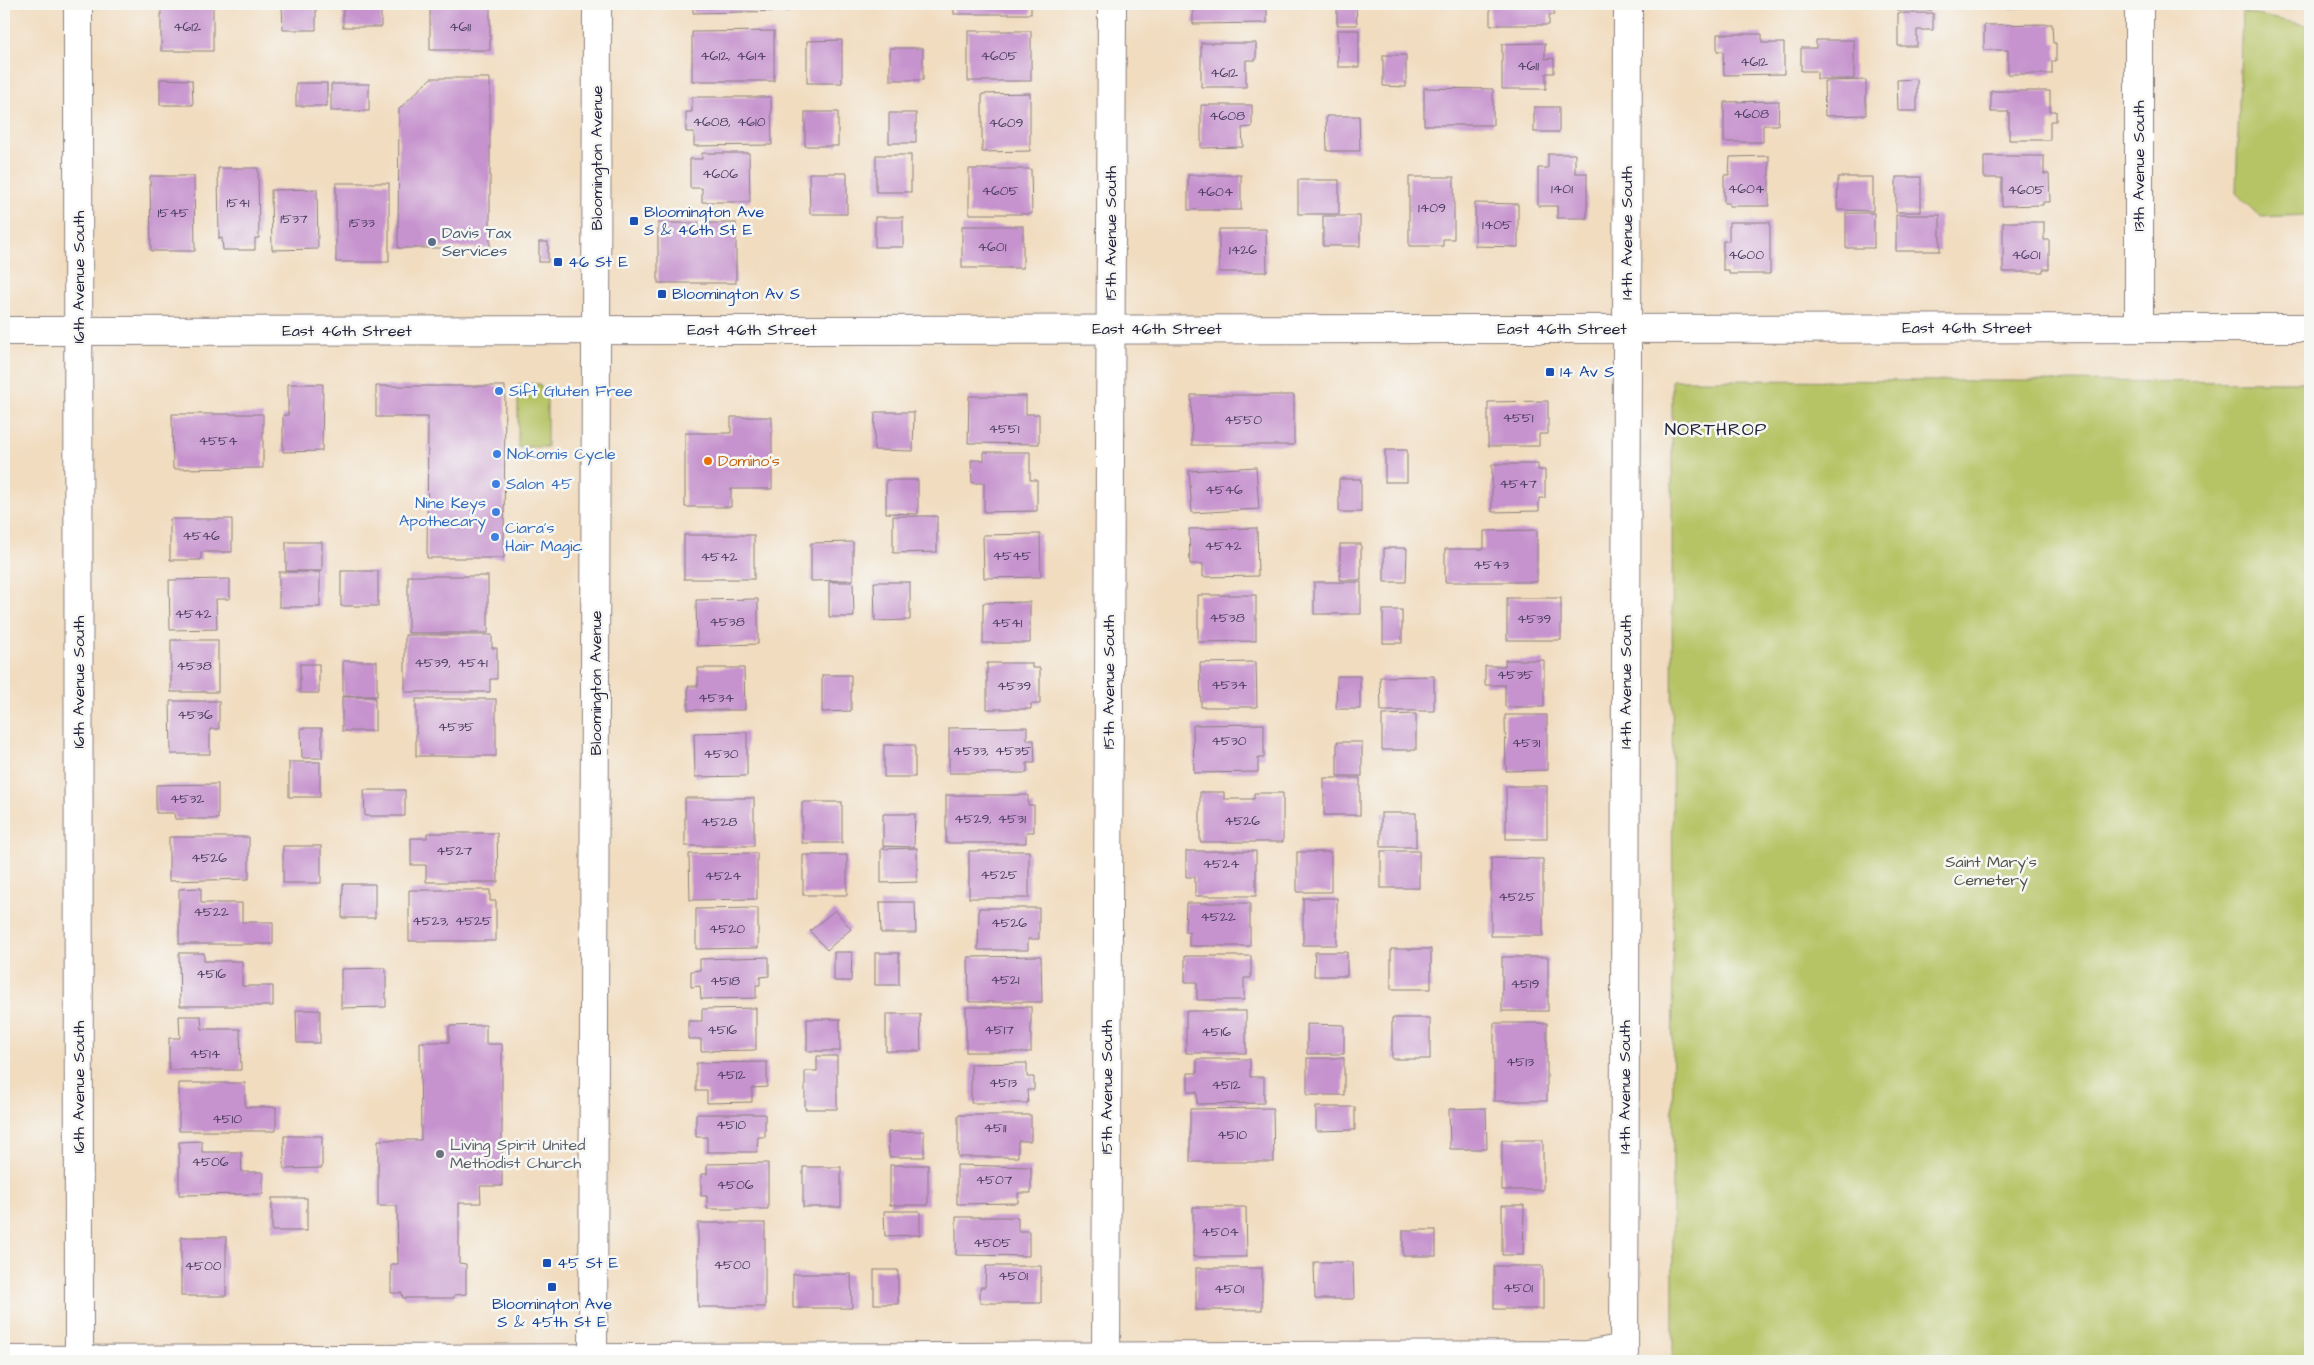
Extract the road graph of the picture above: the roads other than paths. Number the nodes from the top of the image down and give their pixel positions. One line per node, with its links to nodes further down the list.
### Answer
1 (78, 4): 12 (street, 16th Avenue South)
2 (597, 4): 10 (street, Bloomington Avenue)
3 (1112, 4): 8 (street, 15th Avenue South)
4 (1628, 4): 9 (street, 14th Avenue South)
5 (2139, 4): 6 (street, 13th Avenue South)
6 (2139, 328): 7 (street, East 46th Street); 9 (street, East 46th Street)
7 (2310, 328)
8 (1111, 329): 9 (street, East 46th Street); 10 (street, East 46th Street); 14 (street, 15th Avenue South)
9 (1626, 329): 13 (street, 14th Avenue South)
10 (597, 330): 12 (street, East 46th Street); 17 (street, Bloomington Avenue)
11 (4, 331): 12 (street, East 46th Street)
12 (79, 331): 16 (street, 16th Avenue South)
13 (1624, 1354): 14 (street)
14 (1106, 1359): 17 (street)
15 (4, 1360): 16 (street)
16 (79, 1360): 17 (street)
17 (593, 1360)

